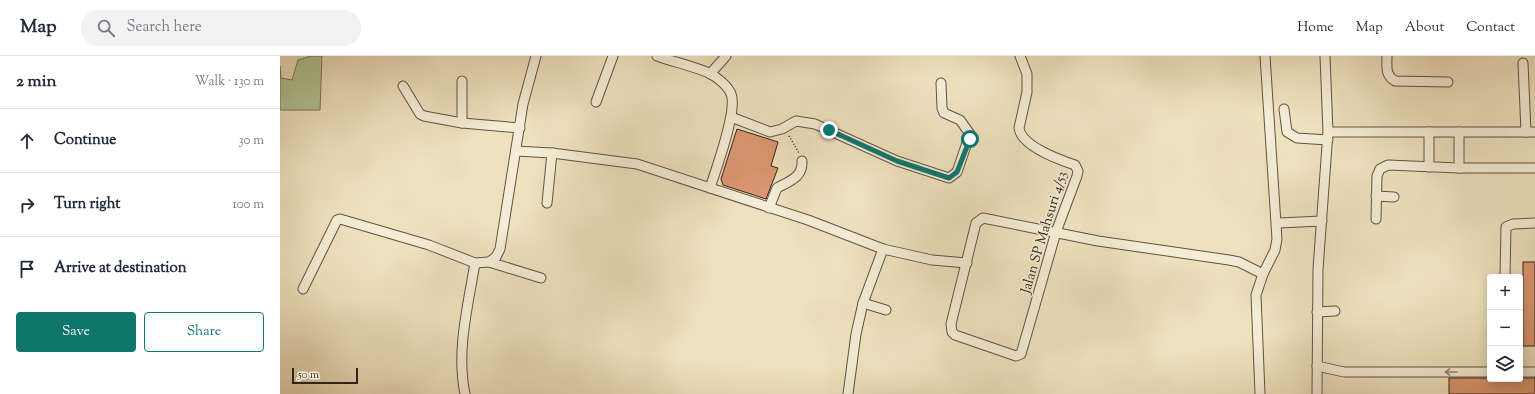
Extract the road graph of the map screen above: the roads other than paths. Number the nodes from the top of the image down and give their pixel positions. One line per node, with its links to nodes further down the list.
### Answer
1 (536, 56): 19 (street)
2 (613, 56): 15 (street)
3 (657, 56): 10 (street)
4 (726, 56): 10 (street)
5 (1020, 56): 39 (street, Jalan SP Mahsuri 4/53)
6 (1265, 56): 37 (street)
7 (1325, 56): 23 (street)
8 (1387, 56): 12 (street)
9 (1523, 63): 22 (street)
10 (710, 74): 17 (street)
11 (462, 81): 18 (street)
12 (1448, 82)
13 (941, 84): 17 (street)
14 (403, 86): 18 (street)
15 (596, 102)
16 (1284, 109): 23 (street)
17 (731, 117): 30 (street)
18 (462, 123): 19 (street)
19 (520, 128): 24 (street)
20 (1429, 132): 21 (street); 23 (street); 27 (street)
21 (1459, 132): 22 (street); 28 (street)
22 (1531, 132)
23 (1328, 136): 36 (street)
24 (516, 151): 25 (street); 41 (street)
25 (552, 152): 30 (street); 33 (street)
26 (802, 160): 34 (street)
27 (1429, 167): 28 (street); 31 (street)
28 (1459, 168): 29 (street)
29 (1535, 168)
30 (710, 188): 34 (street)
31 (1376, 196): 32 (street); 35 (street)
32 (1394, 197)
33 (547, 203)
34 (769, 208): 40 (street)
35 (1376, 219)
36 (1322, 221): 37 (street); 51 (street)
37 (1278, 223): 44 (street)
38 (1535, 224): 45 (street)
39 (1056, 232): 43 (street); 43 (street, Jalan SP Mahsuri 4/53); 44 (street)
40 (883, 249): 43 (street); 48 (street)
41 (489, 262): 42 (street); 46 (street)
42 (475, 263): 47 (street); 56 (street)
43 (967, 263)
44 (1263, 274): 58 (street)
45 (1505, 274)
46 (541, 278)
47 (303, 289)
48 (863, 303): 49 (street); 57 (street)
49 (886, 310)
50 (1335, 311): 51 (street)
51 (1317, 312): 52 (street)
52 (1317, 366): 53 (street, one-way to 52); 59 (street)
53 (1487, 372)
54 (1523, 372): 55 (street)
55 (1535, 372)
56 (465, 394)
57 (848, 394)
58 (1260, 394)
59 (1317, 394)

